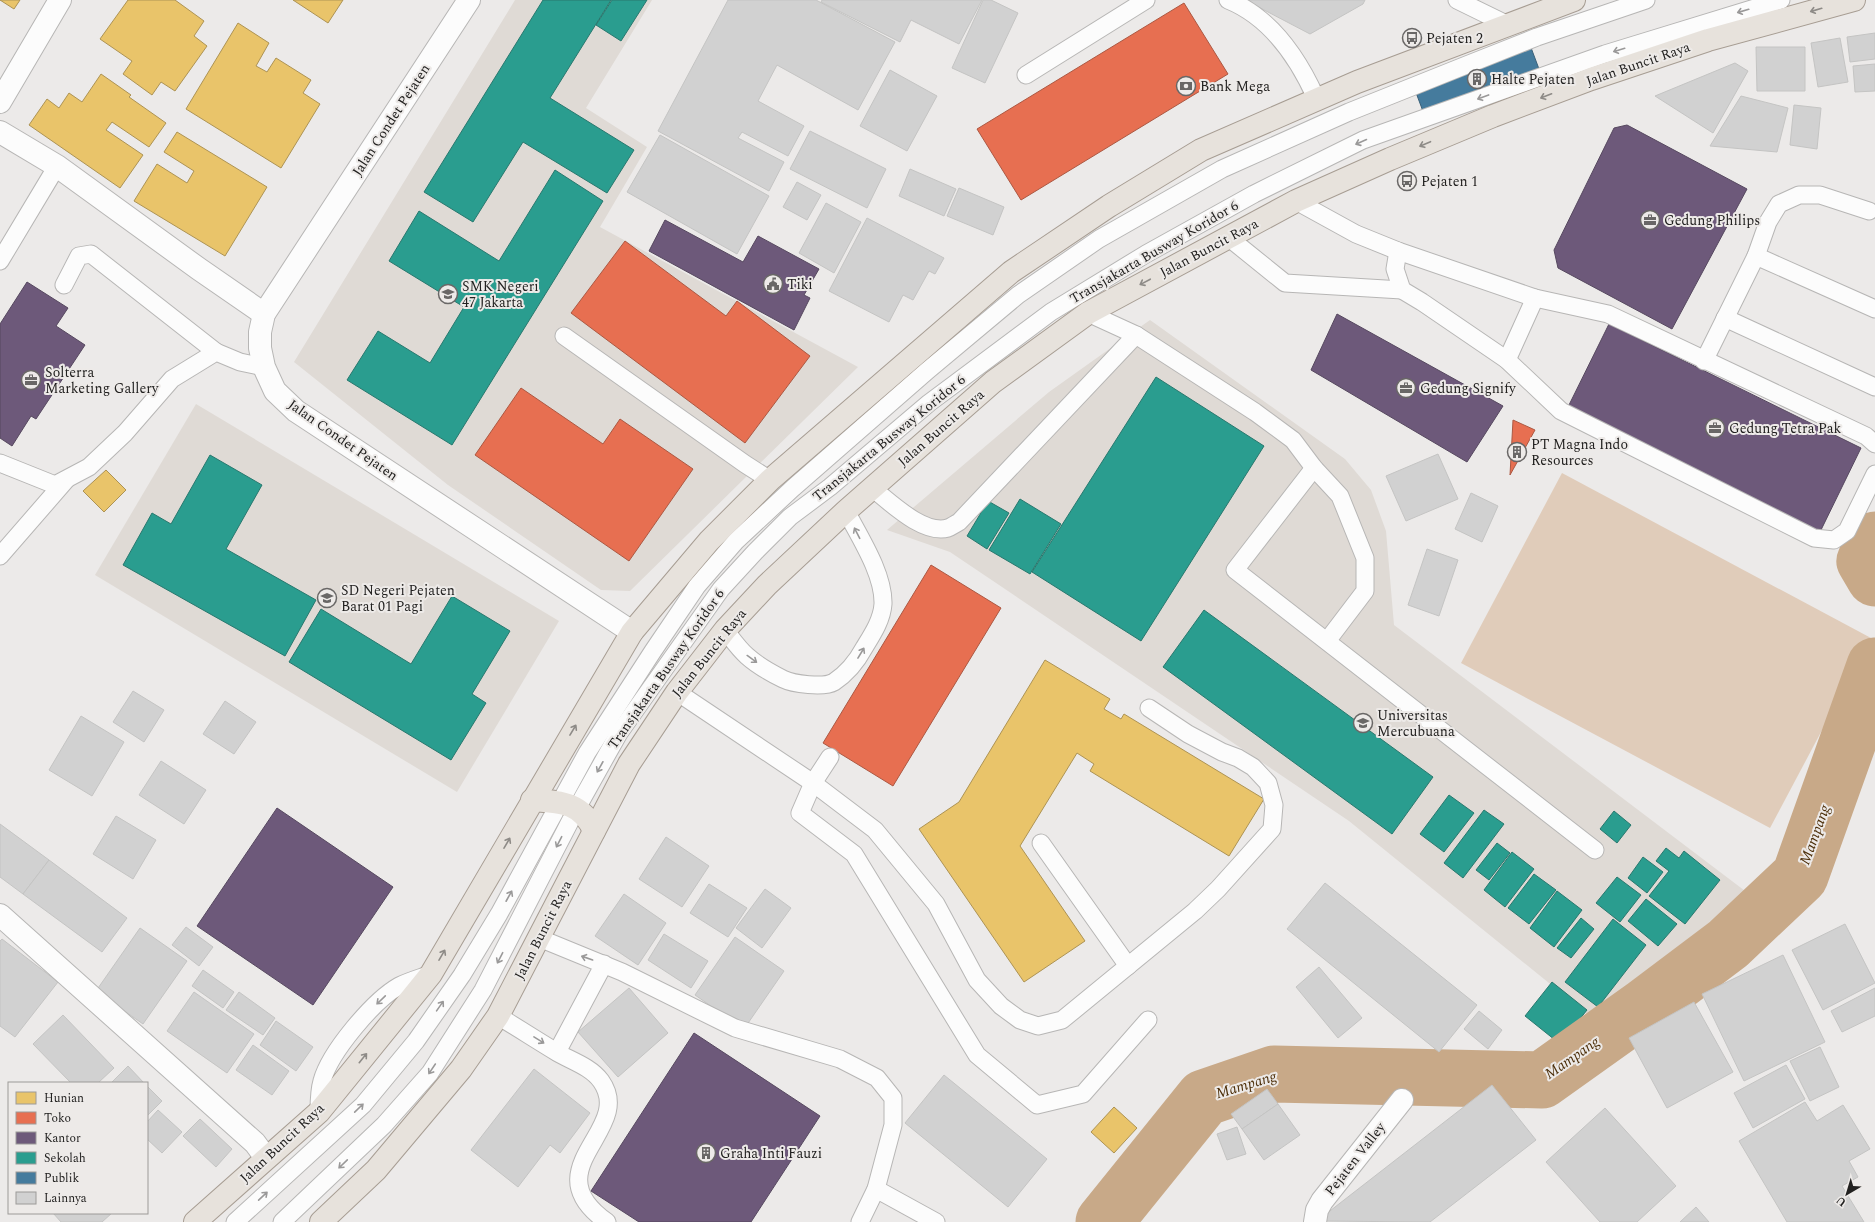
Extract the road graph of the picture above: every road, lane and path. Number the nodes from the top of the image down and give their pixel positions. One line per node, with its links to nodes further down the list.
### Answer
1 (60, 0): 13 (street)
2 (469, 0): 27 (street, Jalan Condet Pejaten)
3 (1146, 0): 11 (lane)
4 (1228, 0): 12 (lane)
5 (1457, 0): 10 (lane)
6 (1574, 0): 10 (main road, Jalan Buncit Raya)
7 (1646, 0): 53 (lane, Transjakarta Busway Koridor 6)
8 (1781, 0): 53 (lane, Transjakarta Busway Koridor 6, one-way to 53)
9 (1854, 0): 16 (main road, Jalan Buncit Raya, one-way to 16)
10 (1506, 24): 12 (main road, Jalan Buncit Raya)
11 (1026, 75)
12 (1316, 98): 41 (main road, Jalan Buncit Raya)
13 (0, 102)
14 (0, 132): 15 (street)
15 (57, 166): 21 (lane); 27 (street)
16 (1296, 201): 18 (main road, Jalan Buncit Raya); 19 (lane)
17 (1869, 211): 20 (lane)
18 (1228, 237): 23 (lane); 26 (main road, Jalan Buncit Raya, one-way to 26)
19 (1398, 252): 23 (lane); 24 (lane)
20 (1756, 256): 25 (lane); 28 (lane)
21 (0, 261)
22 (64, 285): 31 (lane)
23 (1402, 290): 32 (lane)
24 (1535, 298): 32 (lane); 33 (lane)
25 (1875, 309)
26 (1088, 313): 29 (lane); 42 (main road, Jalan Buncit Raya)
27 (264, 314): 34 (street, Jalan Condet Pejaten)
28 (1725, 318): 33 (lane); 35 (lane)
29 (1136, 335): 38 (lane); 42 (lane)
30 (564, 336): 41 (lane)
31 (216, 352): 34 (lane); 40 (lane)
32 (1507, 360): 39 (lane)
33 (1704, 361): 36 (lane)
34 (264, 367): 46 (street, Jalan Condet Pejaten)
35 (1875, 387)
36 (1875, 444)
37 (0, 463): 40 (lane)
38 (1314, 468): 47 (lane); 47 (lane)
39 (1875, 474)
40 (66, 479): 44 (lane)
41 (770, 480): 46 (main road, Jalan Buncit Raya)
42 (872, 488): 43 (main road, Jalan Buncit Raya)
43 (846, 511): 45 (main road, Jalan Buncit Raya); 45 (lane, one-way to 43)
44 (0, 556)
45 (725, 630): 48 (main road, Jalan Buncit Raya)
46 (632, 632): 52 (main road, Jalan Buncit Raya, one-way to 46)
47 (1327, 641): 56 (lane)
48 (677, 692): 51 (lane); 54 (main road, Jalan Buncit Raya)
49 (1149, 708): 60 (lane)
50 (830, 757): 51 (lane)
51 (813, 783): 60 (lane); 62 (lane)
52 (532, 800): 53 (main road); 65 (main road, Jalan Buncit Raya, one-way to 52)
53 (568, 805): 54 (main road); 68 (lane, Transjakarta Busway Koridor 6, one-way to 53); 69 (lane, Transjakarta Busway Koridor 6, one-way to 69)
54 (594, 831): 58 (main road, Jalan Buncit Raya)
55 (1041, 843): 60 (lane)
56 (1595, 850)
57 (0, 915): 65 (street)
58 (539, 938): 59 (lane, one-way to 58); 61 (main road, Jalan Buncit Raya)
59 (604, 964): 63 (lane); 66 (lane)
60 (1128, 966)
61 (498, 1016): 63 (lane, one-way to 63); 70 (main road, Jalan Buncit Raya)
62 (1148, 1020)
63 (557, 1052): 71 (lane)
64 (1402, 1100): 74 (street, Pejaten Valley)
65 (266, 1158): 67 (main road, Jalan Buncit Raya)
66 (876, 1189): 72 (lane); 73 (lane)
67 (195, 1222)
68 (235, 1222)
69 (282, 1222)
70 (321, 1222)
71 (607, 1222)
72 (860, 1222)
73 (936, 1222)
74 (1315, 1222)

